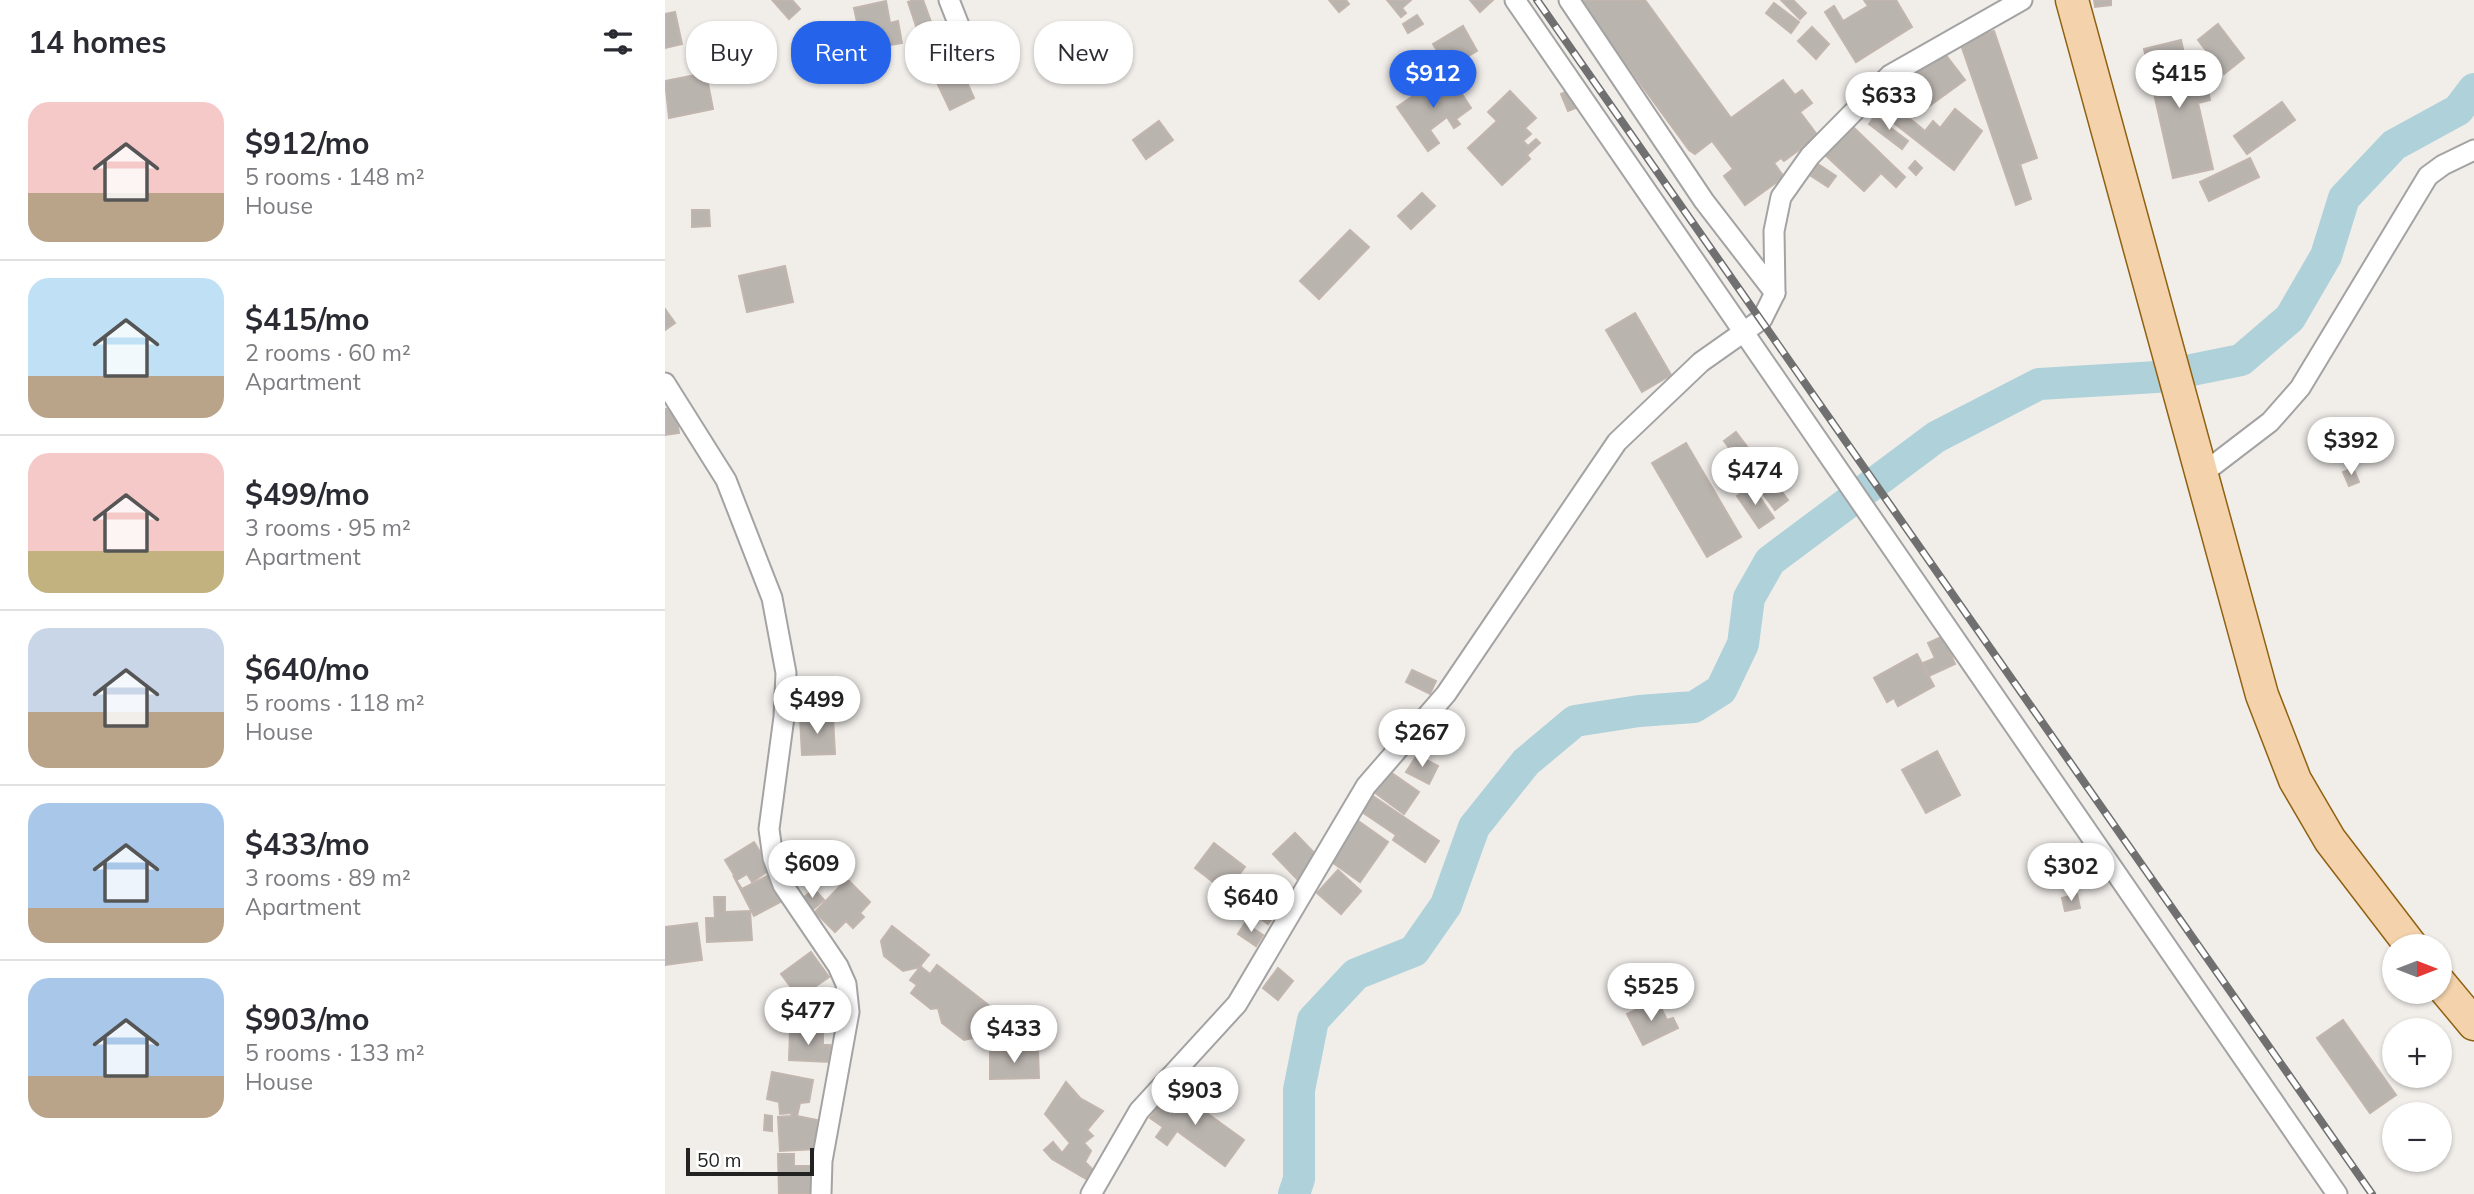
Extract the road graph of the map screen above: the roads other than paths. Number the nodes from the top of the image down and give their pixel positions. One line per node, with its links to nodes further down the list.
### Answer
1 (949, 0): 6 (street)
2 (1515, 0): 9 (street)
3 (1569, 0): 8 (street)
4 (2022, 0): 8 (street)
5 (2072, 0): 11 (main road)
6 (957, 21)
7 (2474, 150): 11 (street)
8 (1775, 293): 9 (street)
9 (1744, 330): 16 (street); 17 (street)
10 (665, 383): 15 (street)
11 (2202, 474): 12 (main road)
12 (2401, 934)
13 (2452, 998): 14 (main road)
14 (2474, 1024)
15 (821, 1194)
16 (1091, 1194)
17 (2337, 1194)

